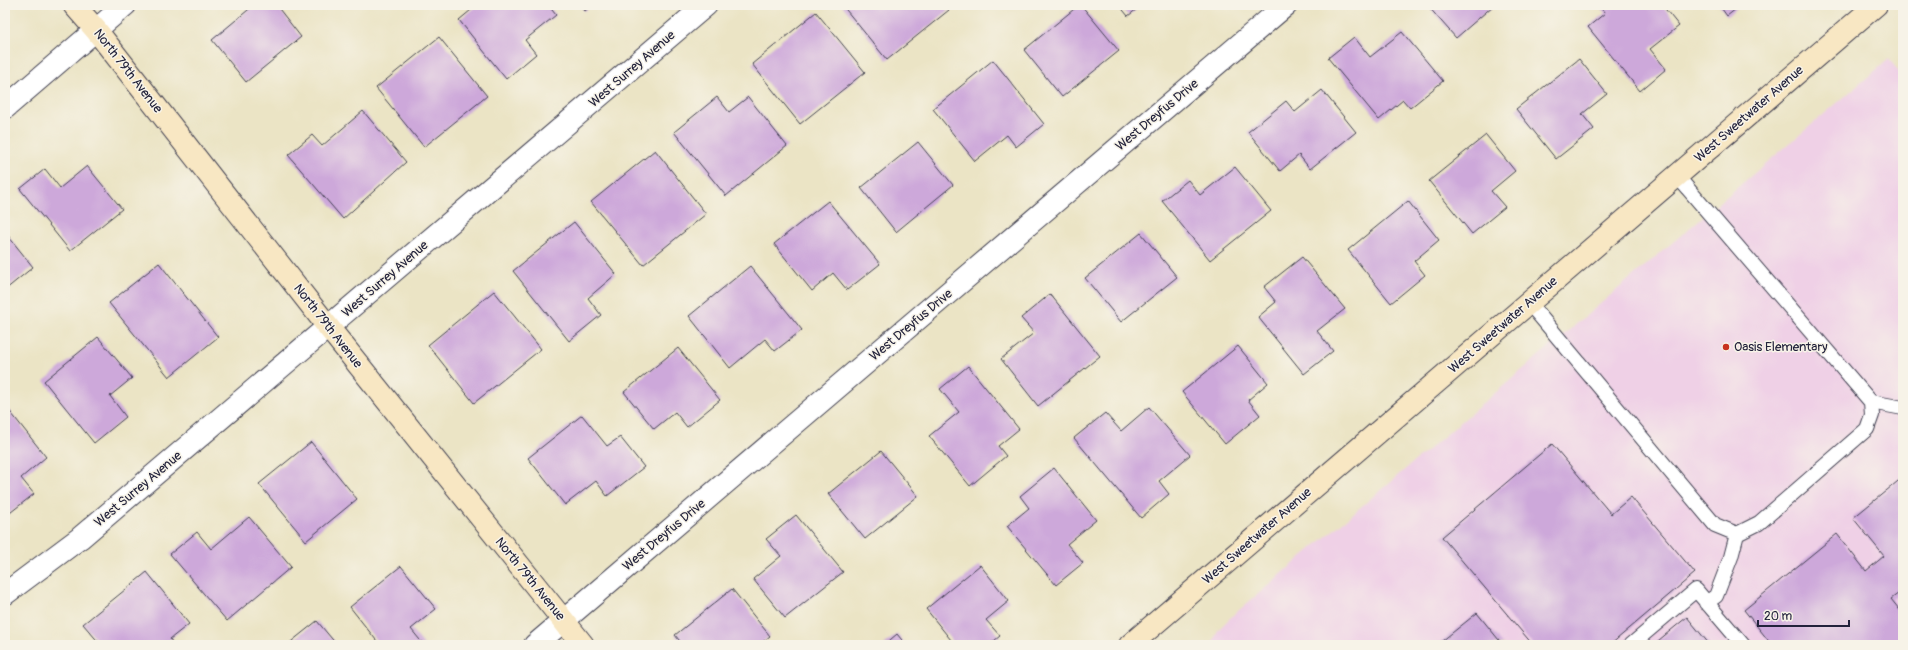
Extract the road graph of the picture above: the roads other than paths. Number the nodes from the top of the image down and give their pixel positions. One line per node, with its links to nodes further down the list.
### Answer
1 (74, 5): 6 (street, North 79th Avenue)
2 (125, 5): 6 (street)
3 (706, 5): 10 (street, West Surrey Avenue)
4 (1286, 5): 16 (street, West Dreyfus Drive)
5 (1876, 5): 8 (street, West Sweetwater Avenue)
6 (96, 30): 7 (street); 10 (street, North 79th Avenue)
7 (5, 108)
8 (1677, 176): 9 (street, West Sweetwater Avenue); 11 (lane)
9 (1529, 303): 13 (lane); 19 (street, West Sweetwater Avenue)
10 (329, 328): 14 (street, West Surrey Avenue); 16 (street, North 79th Avenue)
11 (1872, 402): 12 (lane); 13 (lane)
12 (1903, 408)
13 (1737, 534): 15 (lane)
14 (5, 594)
15 (1706, 603): 20 (lane); 21 (lane)
16 (564, 621): 17 (street, West Dreyfus Drive); 18 (street, North 79th Avenue)
17 (535, 645)
18 (583, 645)
19 (1130, 645)
20 (1631, 645)
21 (1743, 645)

